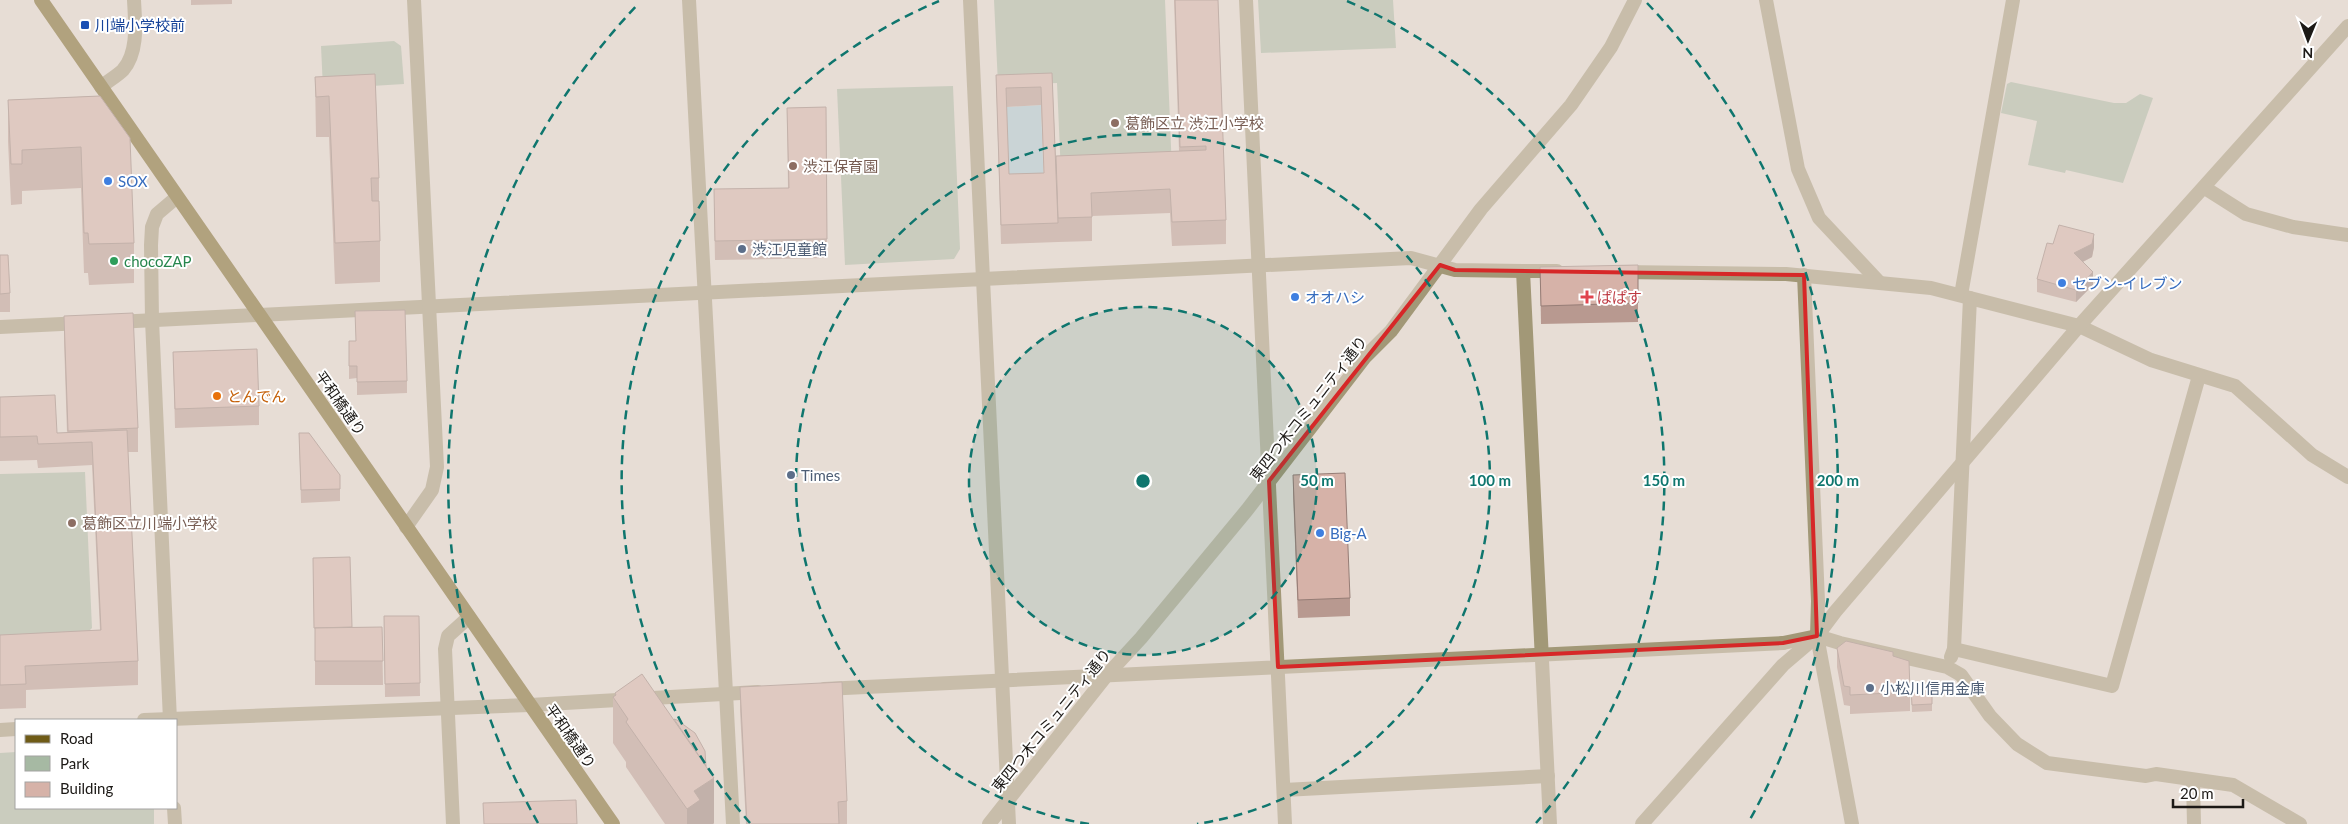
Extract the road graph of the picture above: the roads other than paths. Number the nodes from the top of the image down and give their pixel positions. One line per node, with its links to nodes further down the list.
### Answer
1 (41, 0): 11 (main road, 平和橋通り)
2 (134, 0): 11 (street)
3 (414, 0): 25 (street)
4 (689, 0): 23 (street)
5 (970, 0): 21 (street)
6 (1246, 0): 15 (street)
7 (1636, 0): 16 (street, 東四つ木コミュニティ通り)
8 (2013, 0): 24 (street)
9 (1763, 1): 22 (street)
10 (2348, 26): 12 (street)
11 (101, 87): 13 (main road, 平和橋通り)
12 (2205, 188): 14 (street); 28 (street)
13 (177, 197): 26 (main road, 平和橋通り); 27 (street)
14 (2348, 235)
15 (1259, 264): 16 (street); 21 (street); 33 (street)
16 (1440, 265): 17 (street); 33 (street, 東四つ木コミュニティ通り)
17 (1523, 271): 18 (street); 38 (street)
18 (1572, 272)
19 (1611, 272): 20 (street)
20 (1804, 275): 22 (street); 36 (street)
21 (982, 279): 23 (street); 42 (street)
22 (1879, 282): 24 (street)
23 (705, 293): 25 (street); 45 (street)
24 (1965, 296): 28 (street); 31 (street)
25 (429, 307): 26 (street); 34 (street)
26 (260, 314): 27 (street); 34 (main road, 平和橋通り)
27 (152, 320): 29 (street); 48 (street)
28 (2080, 326): 30 (street); 31 (street)
29 (0, 328)
30 (2199, 376): 32 (street); 37 (street)
31 (1961, 467): 36 (street); 37 (street)
32 (2348, 476)
33 (1269, 481): 39 (street); 41 (street, 東四つ木コミュニティ通り)
34 (406, 527): 35 (main road, 平和橋通り)
35 (469, 617): 46 (main road, 平和橋通り); 47 (street)
36 (1817, 636): 38 (street); 40 (street); 64 (street); 65 (street)
37 (1954, 649): 40 (street)
38 (1542, 653): 39 (street); 51 (street)
39 (1278, 667): 41 (street); 53 (street)
40 (1948, 667): 52 (street)
41 (1107, 675): 42 (street); 54 (street, 東四つ木コミュニティ通り)
42 (1002, 680): 43 (street); 54 (street)
43 (805, 690)
44 (776, 691): 45 (street)
45 (727, 694): 46 (street); 59 (street)
46 (530, 705): 47 (street); 58 (main road, 平和橋通り)
47 (447, 708): 48 (street); 57 (street)
48 (170, 719)
49 (15, 728): 50 (street)
50 (0, 730)
51 (1548, 776): 53 (street); 63 (street)
52 (2193, 780): 66 (street); 67 (street)
53 (1284, 790): 62 (street)
54 (1007, 799): 60 (street, 東四つ木コミュニティ通り); 61 (street)
55 (174, 809): 56 (street)
56 (175, 824)
57 (453, 824)
58 (614, 824)
59 (733, 824)
60 (989, 824)
61 (1009, 824)
62 (1285, 824)
63 (1550, 824)
64 (1642, 824)
65 (1852, 824)
66 (2194, 824)
67 (2300, 824)

